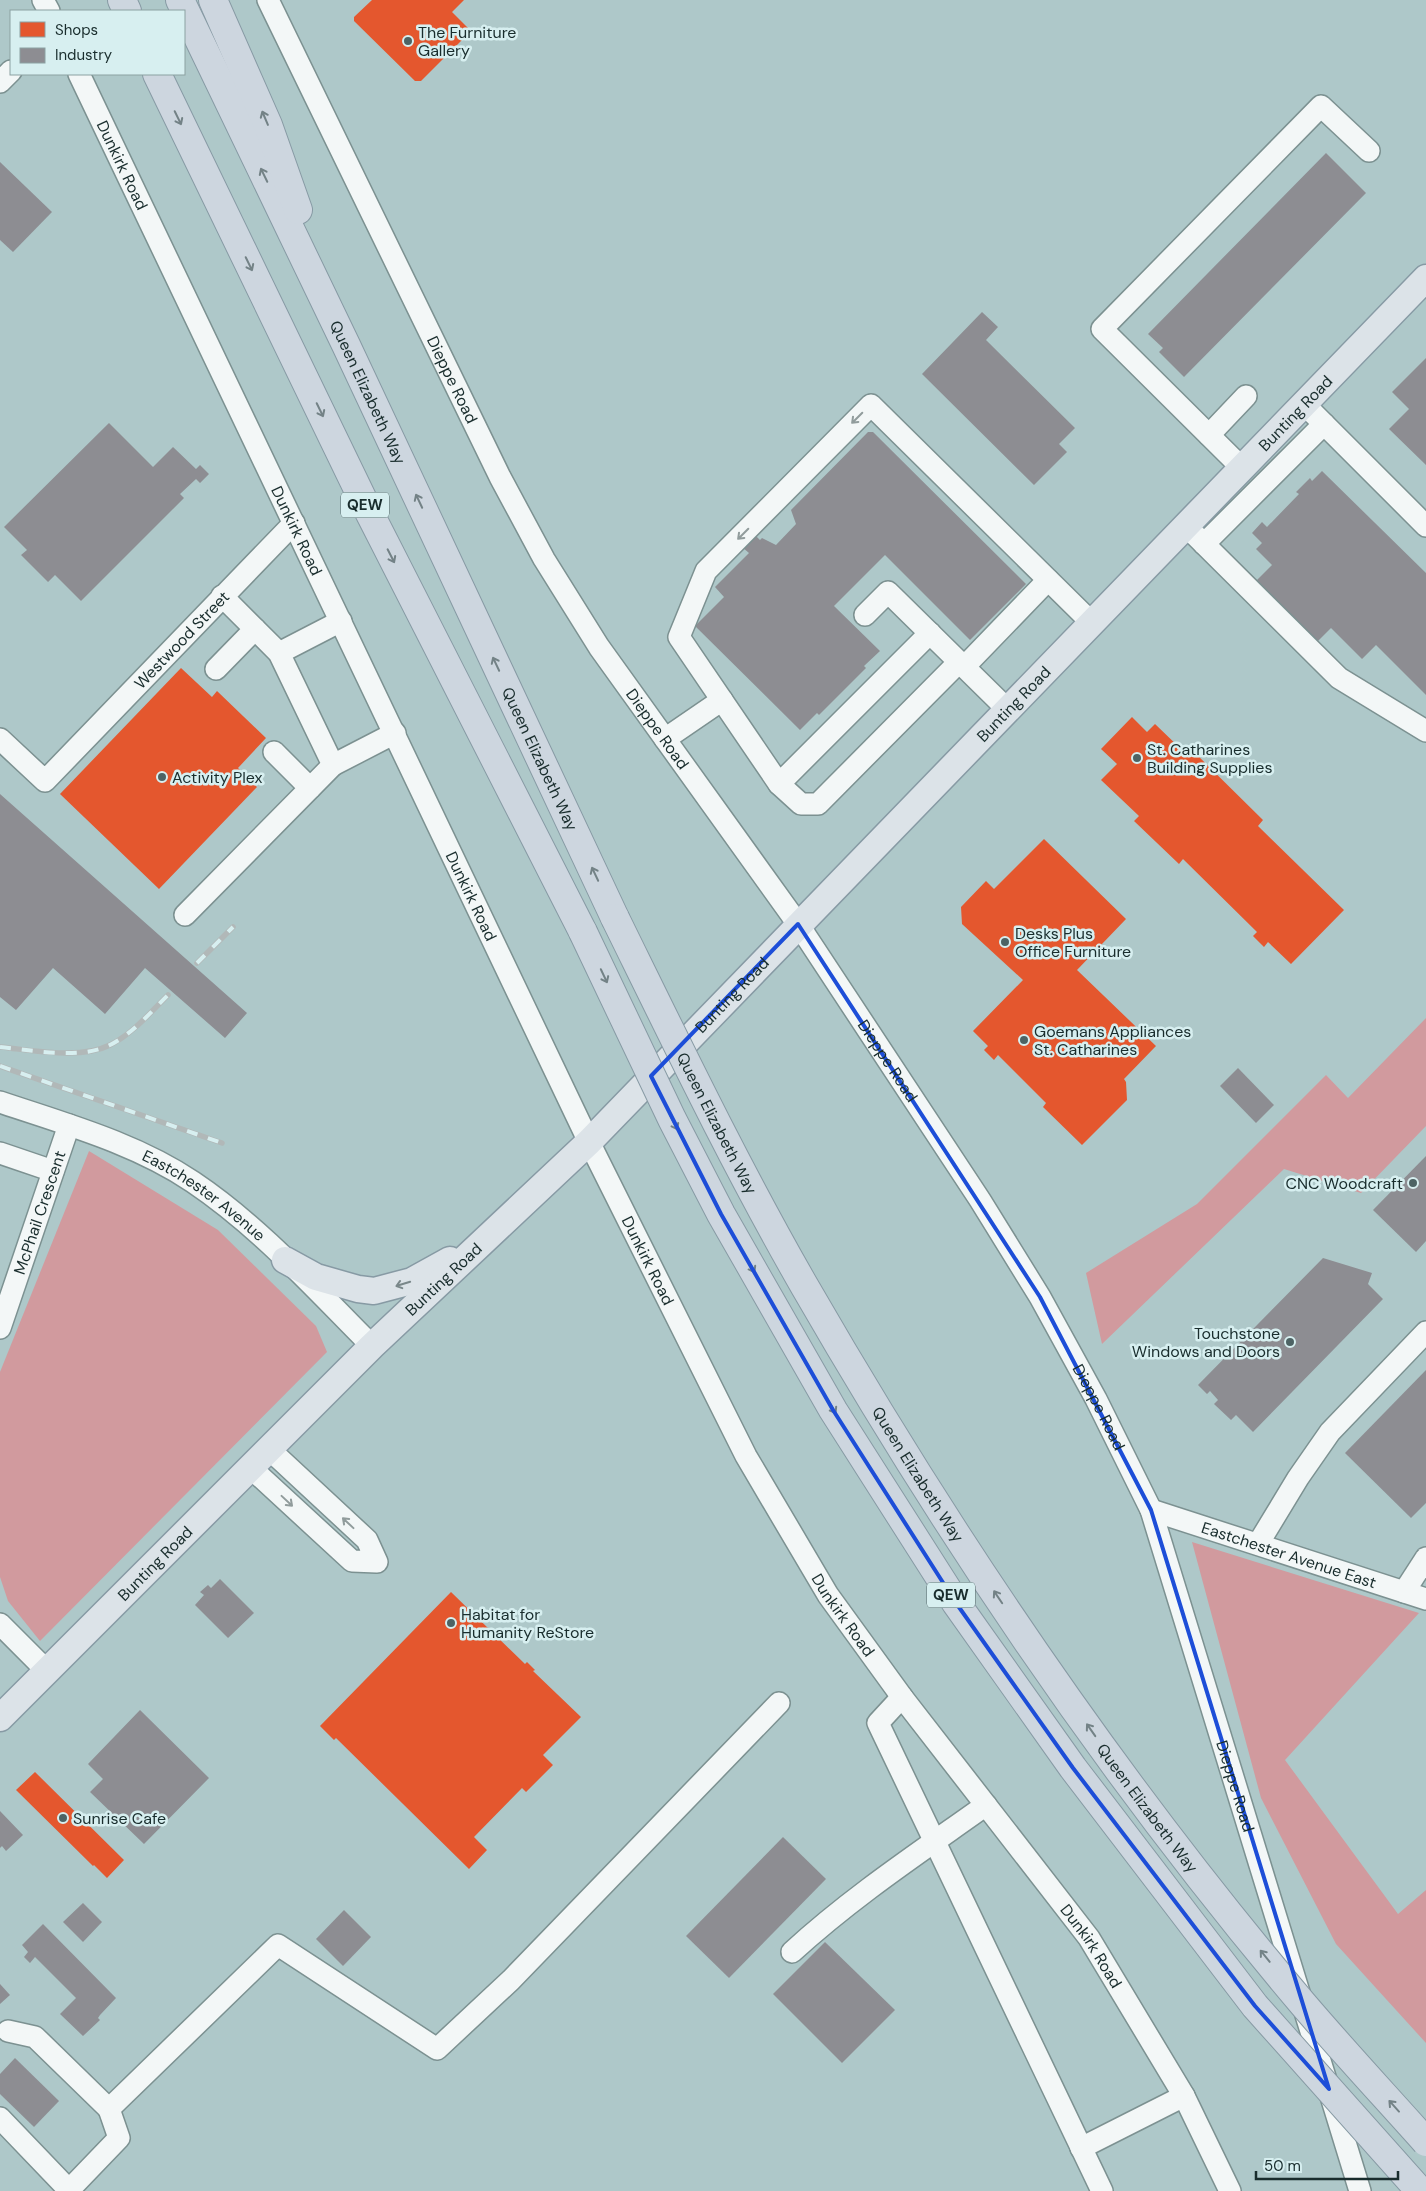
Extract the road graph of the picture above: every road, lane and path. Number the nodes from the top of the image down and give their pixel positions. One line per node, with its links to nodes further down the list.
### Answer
1 (213, 0): 10 (highway, one-way to 1)
2 (268, 0): 34 (street, Dieppe Road)
3 (185, 10): 10 (highway, Queen Elizabeth Way / QEW, one-way to 3)
4 (10, 72): 7 (street)
5 (79, 75): 16 (street, Dunkirk Road)
6 (157, 75): 75 (highway, QEW, one-way to 75, bridge)
7 (0, 82)
8 (1369, 151): 14 (street)
9 (1426, 278): 12 (main road, Bunting Road)
10 (346, 345): 70 (highway, Queen Elizabeth Way / QEW, one-way to 10, bridge)
11 (1246, 396): 14 (street)
12 (1304, 404): 13 (street); 15 (main road, Bunting Road)
13 (1324, 424): 17 (street); 18 (street)
14 (1208, 435): 15 (street)
15 (1242, 468): 18 (main road, Bunting Road)
16 (294, 522): 20 (street, Westwood Street); 22 (street, Dunkirk Road)
17 (1426, 526)
18 (1195, 535): 23 (main road, Bunting Road); 31 (street)
19 (1048, 580): 23 (street); 27 (street); 29 (street, one-way to 29)
20 (222, 596): 24 (street); 33 (street, Westwood Street)
21 (865, 615): 25 (street)
22 (341, 621): 26 (street); 32 (street, Dunkirk Road)
23 (1092, 623): 30 (main road, Bunting Road)
24 (255, 629): 26 (street); 28 (street)
25 (930, 633): 27 (street); 37 (street)
26 (278, 653): 36 (street)
27 (962, 664): 30 (street); 37 (street)
28 (216, 669)
29 (722, 700): 34 (street); 37 (street)
30 (1007, 709): 40 (main road, Bunting Road)
31 (1426, 731)
32 (394, 733): 36 (street); 43 (street, Dunkirk Road)
33 (0, 739)
34 (665, 739): 40 (street, Dieppe Road)
35 (274, 752): 38 (street)
36 (333, 765): 38 (street)
37 (779, 784)
38 (310, 788): 39 (street)
39 (185, 915)
40 (798, 924): 43 (main road, Bunting Road); 53 (street, Dieppe Road)
41 (0, 1102): 42 (street, Eastchester Avenue)
42 (69, 1125): 45 (street, McPhail Crescent); 47 (street, Eastchester Avenue)
43 (588, 1142): 46 (main road, Bunting Road); 60 (street, Dunkirk Road)
44 (0, 1153): 45 (street)
45 (53, 1171): 48 (street, McPhail Crescent)
46 (491, 1235): 47 (main road, one-way to 47); 50 (main road, Bunting Road)
47 (285, 1260): 50 (street, Eastchester Avenue)
48 (0, 1328)
49 (1426, 1332): 54 (street)
50 (372, 1346): 51 (main road, Bunting Road)
51 (269, 1449): 52 (main road, Bunting Road); 52 (street, one-way to 51)
52 (251, 1468): 59 (main road, Bunting Road)
53 (1151, 1510): 54 (street, Eastchester Avenue East); 74 (street, Dieppe Road)
54 (1258, 1544): 56 (street, Eastchester Avenue East)
55 (1426, 1558): 56 (street)
56 (1404, 1592): 57 (street, Eastchester Avenue East)
57 (1426, 1599)
58 (0, 1624): 59 (street)
59 (46, 1670): 62 (main road, Bunting Road)
60 (902, 1697): 63 (street, Dunkirk Road); 64 (street)
61 (779, 1704): 68 (street)
62 (0, 1718)
63 (986, 1805): 64 (street); 67 (street, Dunkirk Road)
64 (934, 1842): 65 (street); 71 (street)
65 (792, 1952)
66 (3, 2030): 68 (street)
67 (1184, 2096): 71 (street); 73 (street, Dunkirk Road)
68 (109, 2109): 69 (street)
69 (0, 2118)
70 (1426, 2142)
71 (1081, 2148): 72 (street)
72 (1102, 2191)
73 (1230, 2191)
74 (1360, 2191)
75 (1420, 2191)

